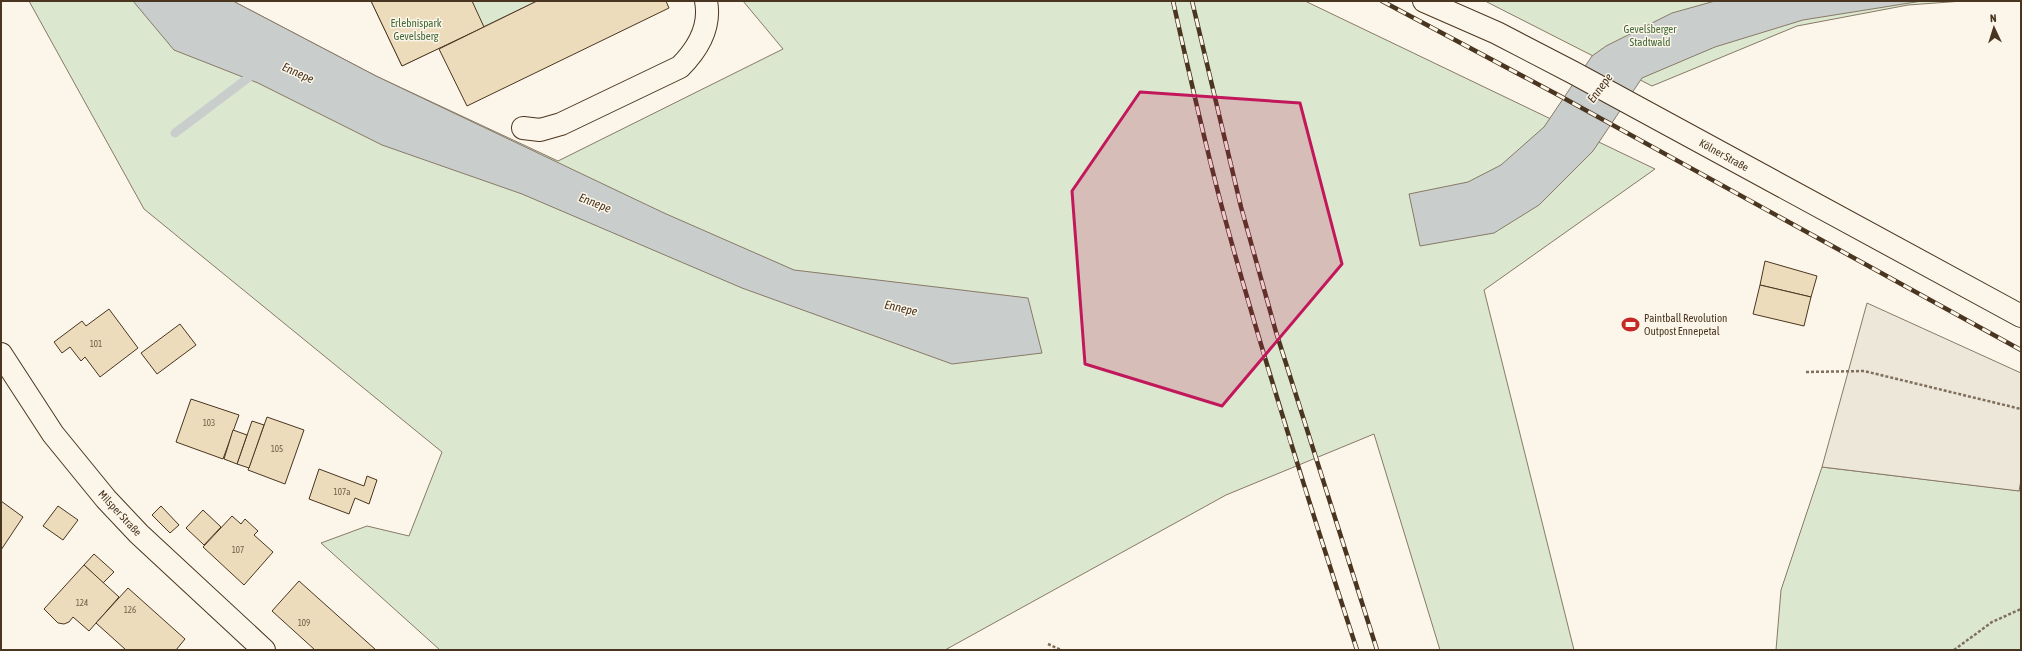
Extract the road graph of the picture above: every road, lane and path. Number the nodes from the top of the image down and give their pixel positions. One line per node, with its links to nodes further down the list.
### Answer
1 (706, 1): 3 (main road)
2 (1424, 1): 4 (main road, Kölner Straße)
3 (523, 128)
4 (2021, 316)
5 (1, 354): 10 (main road, Milsper Straße)
6 (1806, 372): 7 (path)
7 (2021, 409)
8 (2021, 609): 12 (path)
9 (1048, 644): 11 (path)
10 (264, 650)
11 (1061, 650)
12 (1954, 650)

